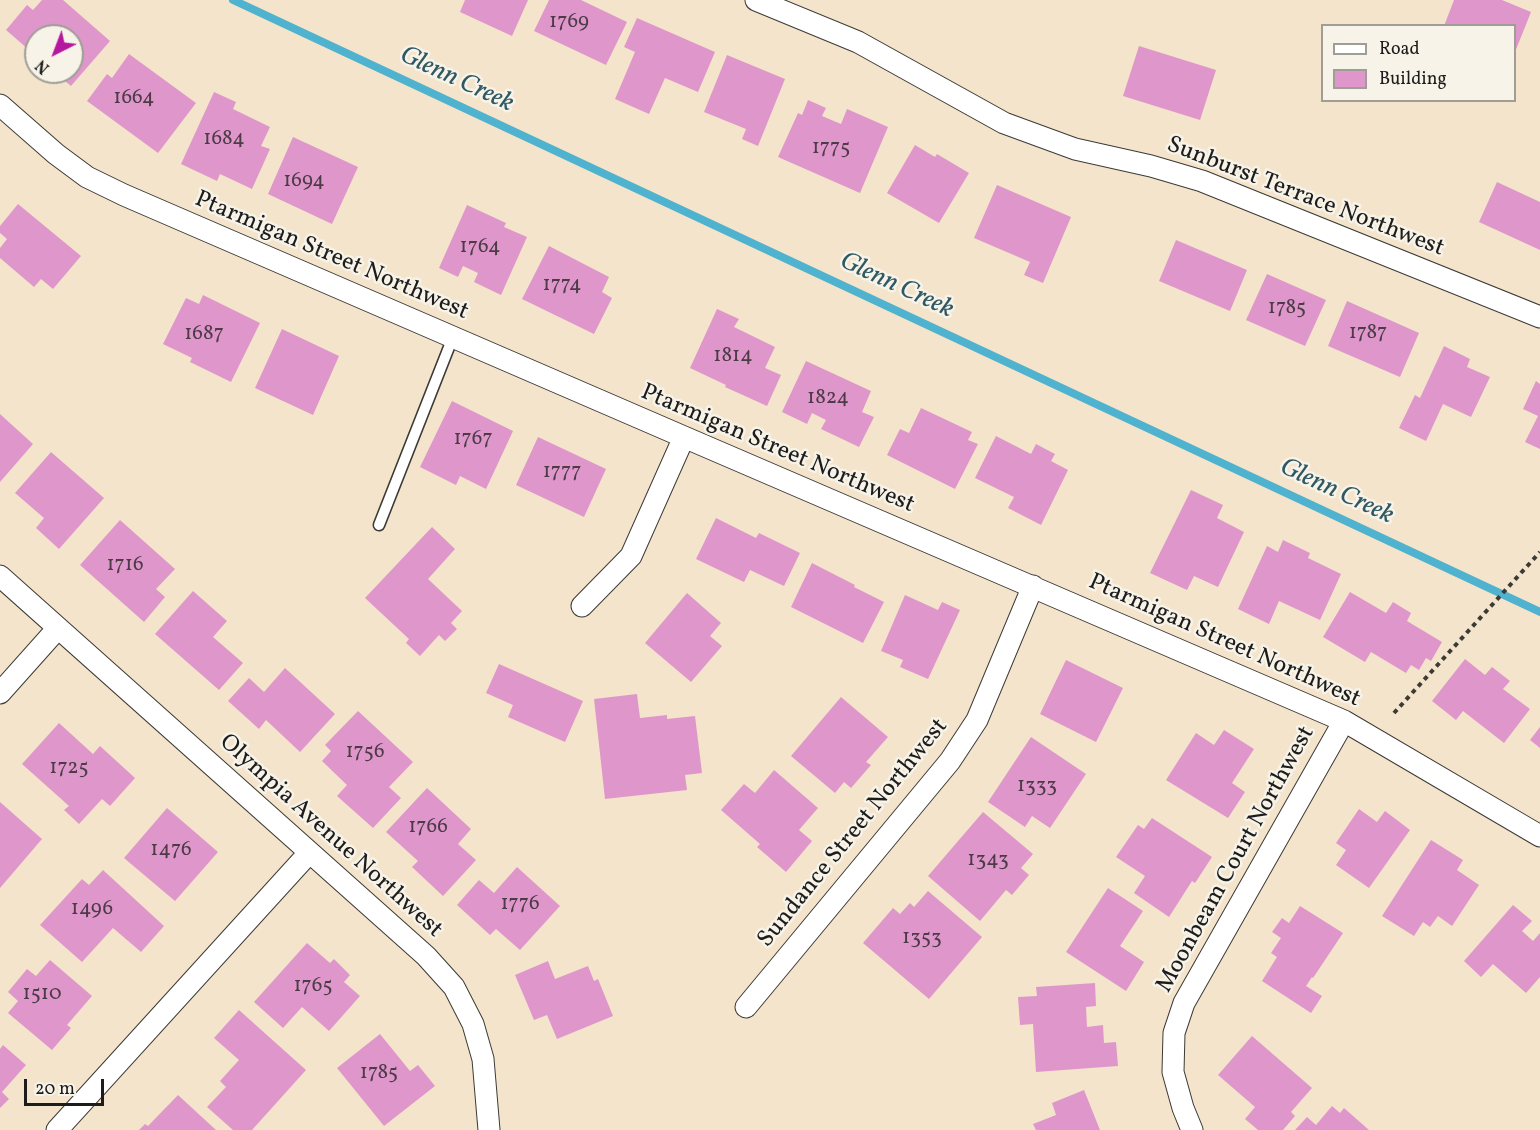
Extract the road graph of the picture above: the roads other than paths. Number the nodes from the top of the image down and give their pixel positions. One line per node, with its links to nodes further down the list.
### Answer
1 (756, 0): 3 (street, Sunburst Terrace Northwest)
2 (0, 105): 4 (street, Ptarmigan Street Northwest)
3 (1540, 316)
4 (453, 337): 5 (street, Ptarmigan Street Northwest); 6 (lane)
5 (684, 437): 8 (street, Ptarmigan Street Northwest); 9 (street)
6 (379, 525)
7 (0, 576): 10 (street, Olympia Avenue Northwest)
8 (1033, 586): 12 (street, Ptarmigan Street Northwest); 15 (street, Sundance Street Northwest)
9 (582, 606)
10 (58, 628): 11 (street); 14 (street, Olympia Avenue Northwest)
11 (0, 693)
12 (1344, 721): 13 (street, Ptarmigan Street Northwest); 18 (street, Moonbeam Court Northwest)
13 (1540, 836)
14 (309, 853): 16 (street); 17 (street, Olympia Avenue Northwest)
15 (746, 1007)
16 (57, 1130)
17 (489, 1130)
18 (1192, 1130)

